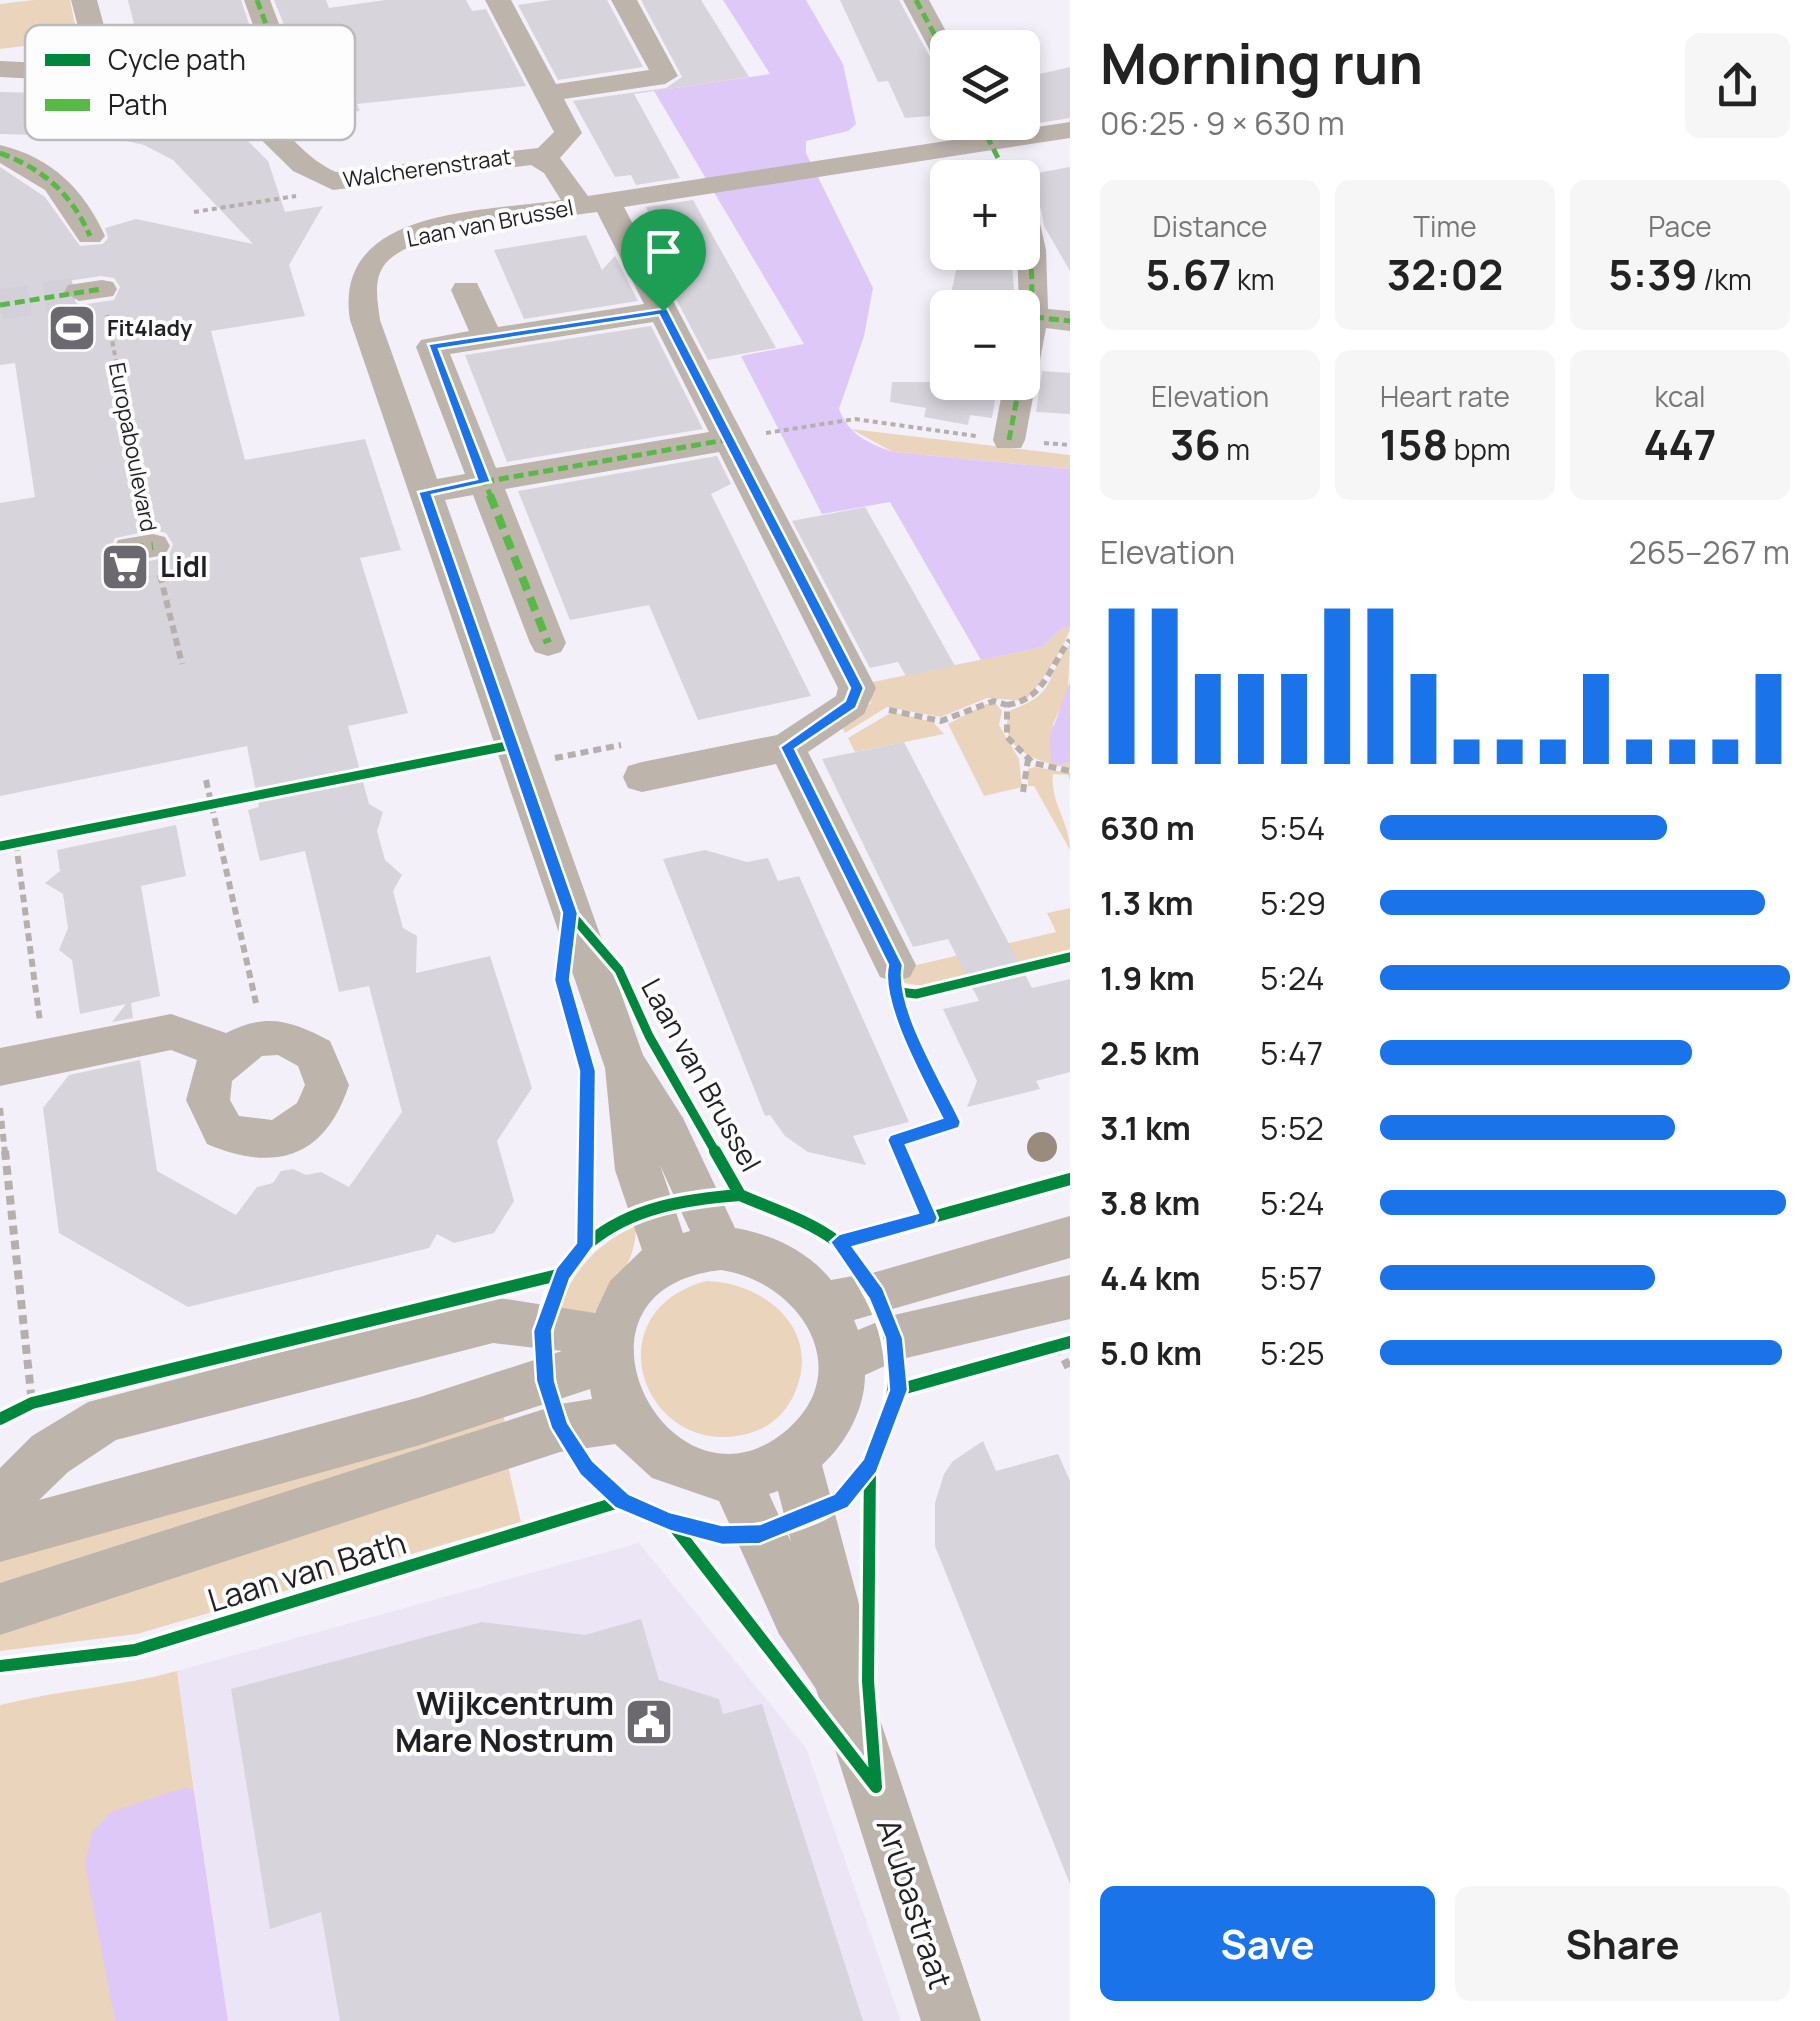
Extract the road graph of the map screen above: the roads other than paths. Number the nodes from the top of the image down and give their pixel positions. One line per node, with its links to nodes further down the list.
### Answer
1 (84, 0): 6 (street)
2 (257, 0): 7 (street)
3 (498, 0): 11 (street)
4 (624, 0): 11 (street)
5 (916, 0): 8 (street)
6 (91, 25)
7 (266, 25)
8 (932, 30)
9 (0, 69): 10 (street, Walcherenstraat)
10 (25, 71)
11 (547, 93): 17 (street)
12 (1070, 130): 13 (street)
13 (1040, 131)
14 (277, 140): 17 (street, Walcherenstraat)
15 (959, 140): 18 (street, Laan van Brussel)
16 (0, 153): 19 (street)
17 (544, 158): 18 (street, Walcherenstraat)
18 (594, 204): 21 (street, Walcherenstraat); 29 (street, Laan van Brussel)
19 (90, 236)
20 (466, 290): 24 (street)
21 (663, 311): 24 (street); 26 (street, Walcherenstraat)
22 (1040, 318): 23 (street)
23 (1070, 321)
24 (488, 338): 28 (street)
25 (1016, 400): 27 (street)
26 (749, 436): 28 (street); 31 (street, Walcherenstraat)
27 (1008, 440)
28 (485, 482): 29 (street); 30 (street)
29 (424, 492): 35 (street, Laan van Brussel)
30 (548, 644)
31 (787, 747): 32 (street); 33 (street)
32 (655, 774)
33 (904, 984)
34 (246, 1044): 36 (street)
35 (624, 1062): 38 (street, Laan van Brussel); 39 (street, Laan van Brussel)
36 (0, 1067)
37 (1070, 1238): 41 (street)
38 (721, 1248): 39 (street); 41 (street)
39 (668, 1258): 42 (street)
40 (1070, 1296): 43 (street)
41 (822, 1304): 43 (street)
42 (606, 1351): 44 (street); 47 (street); 48 (street)
43 (844, 1360): 45 (street)
44 (622, 1418): 46 (street); 49 (street, Laan van Bath)
45 (795, 1459): 46 (street); 50 (street, Arubastraat)
46 (734, 1478): 50 (street, Arubastraat)
47 (0, 1503)
48 (0, 1536)
49 (0, 1608)
50 (838, 1675): 51 (street, Arubastraat)
51 (951, 2021)

